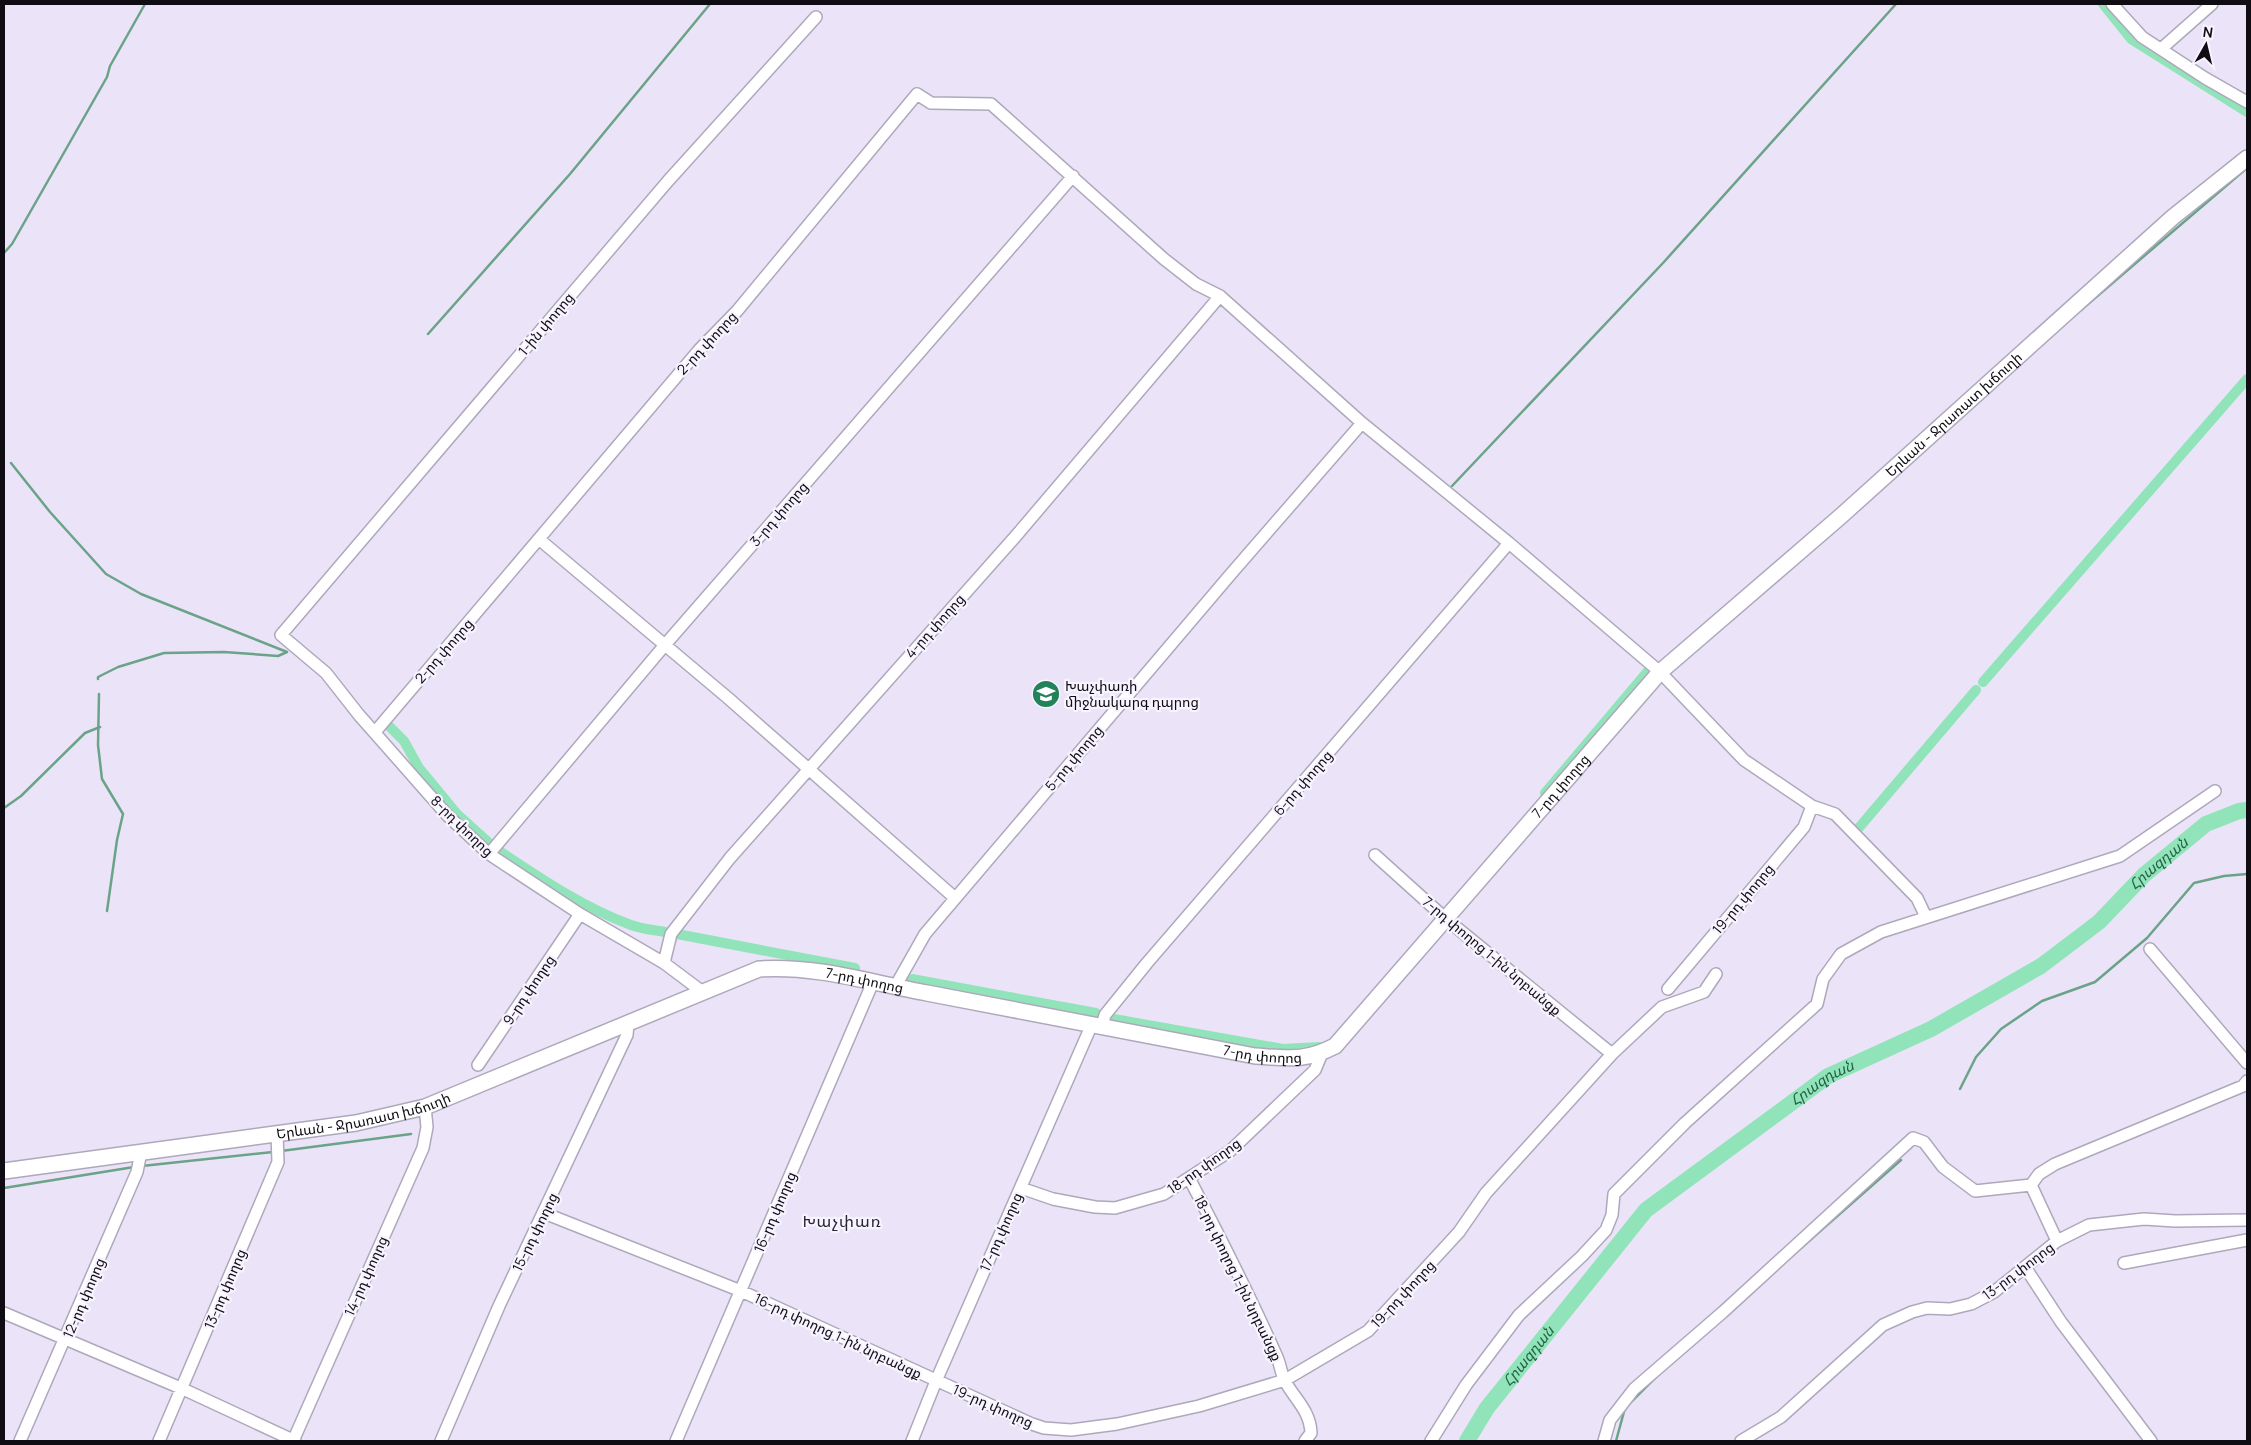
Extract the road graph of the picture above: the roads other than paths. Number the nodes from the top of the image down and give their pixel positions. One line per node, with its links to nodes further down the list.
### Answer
1 (2112, 4): 4 (street)
2 (2212, 4): 4 (street)
3 (816, 18): 12 (street, 1-ին փողոց)
4 (2160, 49): 5 (street)
5 (2247, 102)
6 (2247, 158): 14 (main road, Երևան - Ջրառատ խճուղի)
7 (1073, 176): 8 (street); 10 (street, 2-րդ փողոց); 13 (street, 3-րդ փողոց)
8 (1220, 296): 9 (street); 16 (street, 4-րդ փողոց)
9 (1362, 423): 11 (street); 21 (street, 5-րդ փողոց)
10 (540, 540): 13 (street); 15 (street, 2-րդ փողոց)
11 (1509, 543): 14 (street); 33 (street, 6-րդ փողոց)
12 (281, 635): 15 (street, 8-րդ փողոց)
13 (664, 646): 16 (street); 19 (street, 3-րդ փողոց)
14 (1660, 672): 18 (street); 24 (main road, 7-րդ փողոց)
15 (375, 732): 19 (street, 8-րդ փողոց)
16 (809, 771): 21 (street); 26 (street, 4-րդ փողոց)
17 (2216, 791): 23 (street)
18 (1812, 806): 23 (street); 30 (street, 19-րդ փողոց)
19 (489, 854): 22 (street, 8-րդ փողոց)
20 (1375, 855): 24 (street, 7-րդ փողոց 1-ին նրբանցք)
21 (955, 898): 29 (street, 5-րդ փողոց)
22 (580, 914): 26 (street, 8-րդ փողոց); 37 (street, 9-րդ փողոց)
23 (1926, 917): 65 (street)
24 (1446, 919): 34 (main road, 7-րդ փողոց); 35 (street, 7-րդ փողոց 1-ին նրբանցք)
25 (2150, 949): 36 (street)
26 (664, 963): 31 (street, 8-րդ փողոց)
27 (1716, 974): 35 (street, 19-րդ փողոց)
28 (873, 982): 29 (main road, 7-րդ փողոց); 31 (main road, 7-րդ փողոց); 52 (street, 16-րդ փողոց)
29 (895, 987): 33 (main road, 7-րդ փողոց)
30 (1668, 989)
31 (704, 993): 32 (main road, Երևան - Ջրառատ խճուղի)
32 (628, 1024): 39 (main road, Երևան - Ջրառատ խճուղի); 46 (street, 15-րդ փողոց)
33 (1096, 1025): 34 (main road, 7-րդ փողոց); 45 (street, 17-րդ փողոց)
34 (1322, 1053): 43 (street, 18-րդ փողոց)
35 (1612, 1054): 55 (street, 19-րդ փողոց)
36 (2247, 1063)
37 (478, 1066)
38 (2247, 1081): 44 (street)
39 (425, 1107): 40 (main road, Երևան - Ջրառատ խճուղի); 60 (street, 14-րդ փողոց)
40 (277, 1134): 41 (main road, Երևան - Ջրառատ խճուղի); 57 (street, 13-րդ փողոց)
41 (140, 1155): 42 (main road, Երևան - Ջրառատ խճուղի); 54 (street, 12-րդ փողոց)
42 (4, 1171)
43 (1189, 1178): 45 (street, 18-րդ փողոց); 55 (street, 18-րդ փողոց 1-ին նրբանցք)
44 (2031, 1185): 49 (street); 66 (street)
45 (1021, 1188): 56 (street, 17-րդ փողոց)
46 (544, 1213): 52 (street, 16-րդ փողոց 1-ին նրբանցք); 61 (street, 15-րդ փողոց)
47 (2247, 1220): 49 (street, 13-րդ փողոց)
48 (2247, 1240): 50 (street)
49 (2057, 1241): 51 (street, 13-րդ փողոց)
50 (2124, 1263)
51 (2025, 1267): 67 (street, 13-րդ փողոց); 68 (street)
52 (740, 1291): 56 (street, 16-րդ փողոց 1-ին նրբանցք); 62 (street, 16-րդ փողոց)
53 (4, 1313): 54 (street)
54 (66, 1339): 57 (street); 58 (street, 12-րդ փողոց)
55 (1285, 1380): 56 (street, 19-րդ փողոց); 64 (street, 18-րդ փողոց 1-ին նրբանցք)
56 (936, 1381): 63 (street, 17-րդ փողոց)
57 (183, 1389): 59 (street, 13-րդ փողոց); 60 (street)
58 (20, 1441)
59 (159, 1441)
60 (294, 1441)
61 (441, 1441)
62 (676, 1441)
63 (912, 1441)
64 (1305, 1441)
65 (1431, 1441)
66 (1604, 1441)
67 (1741, 1441)
68 (2150, 1441)

